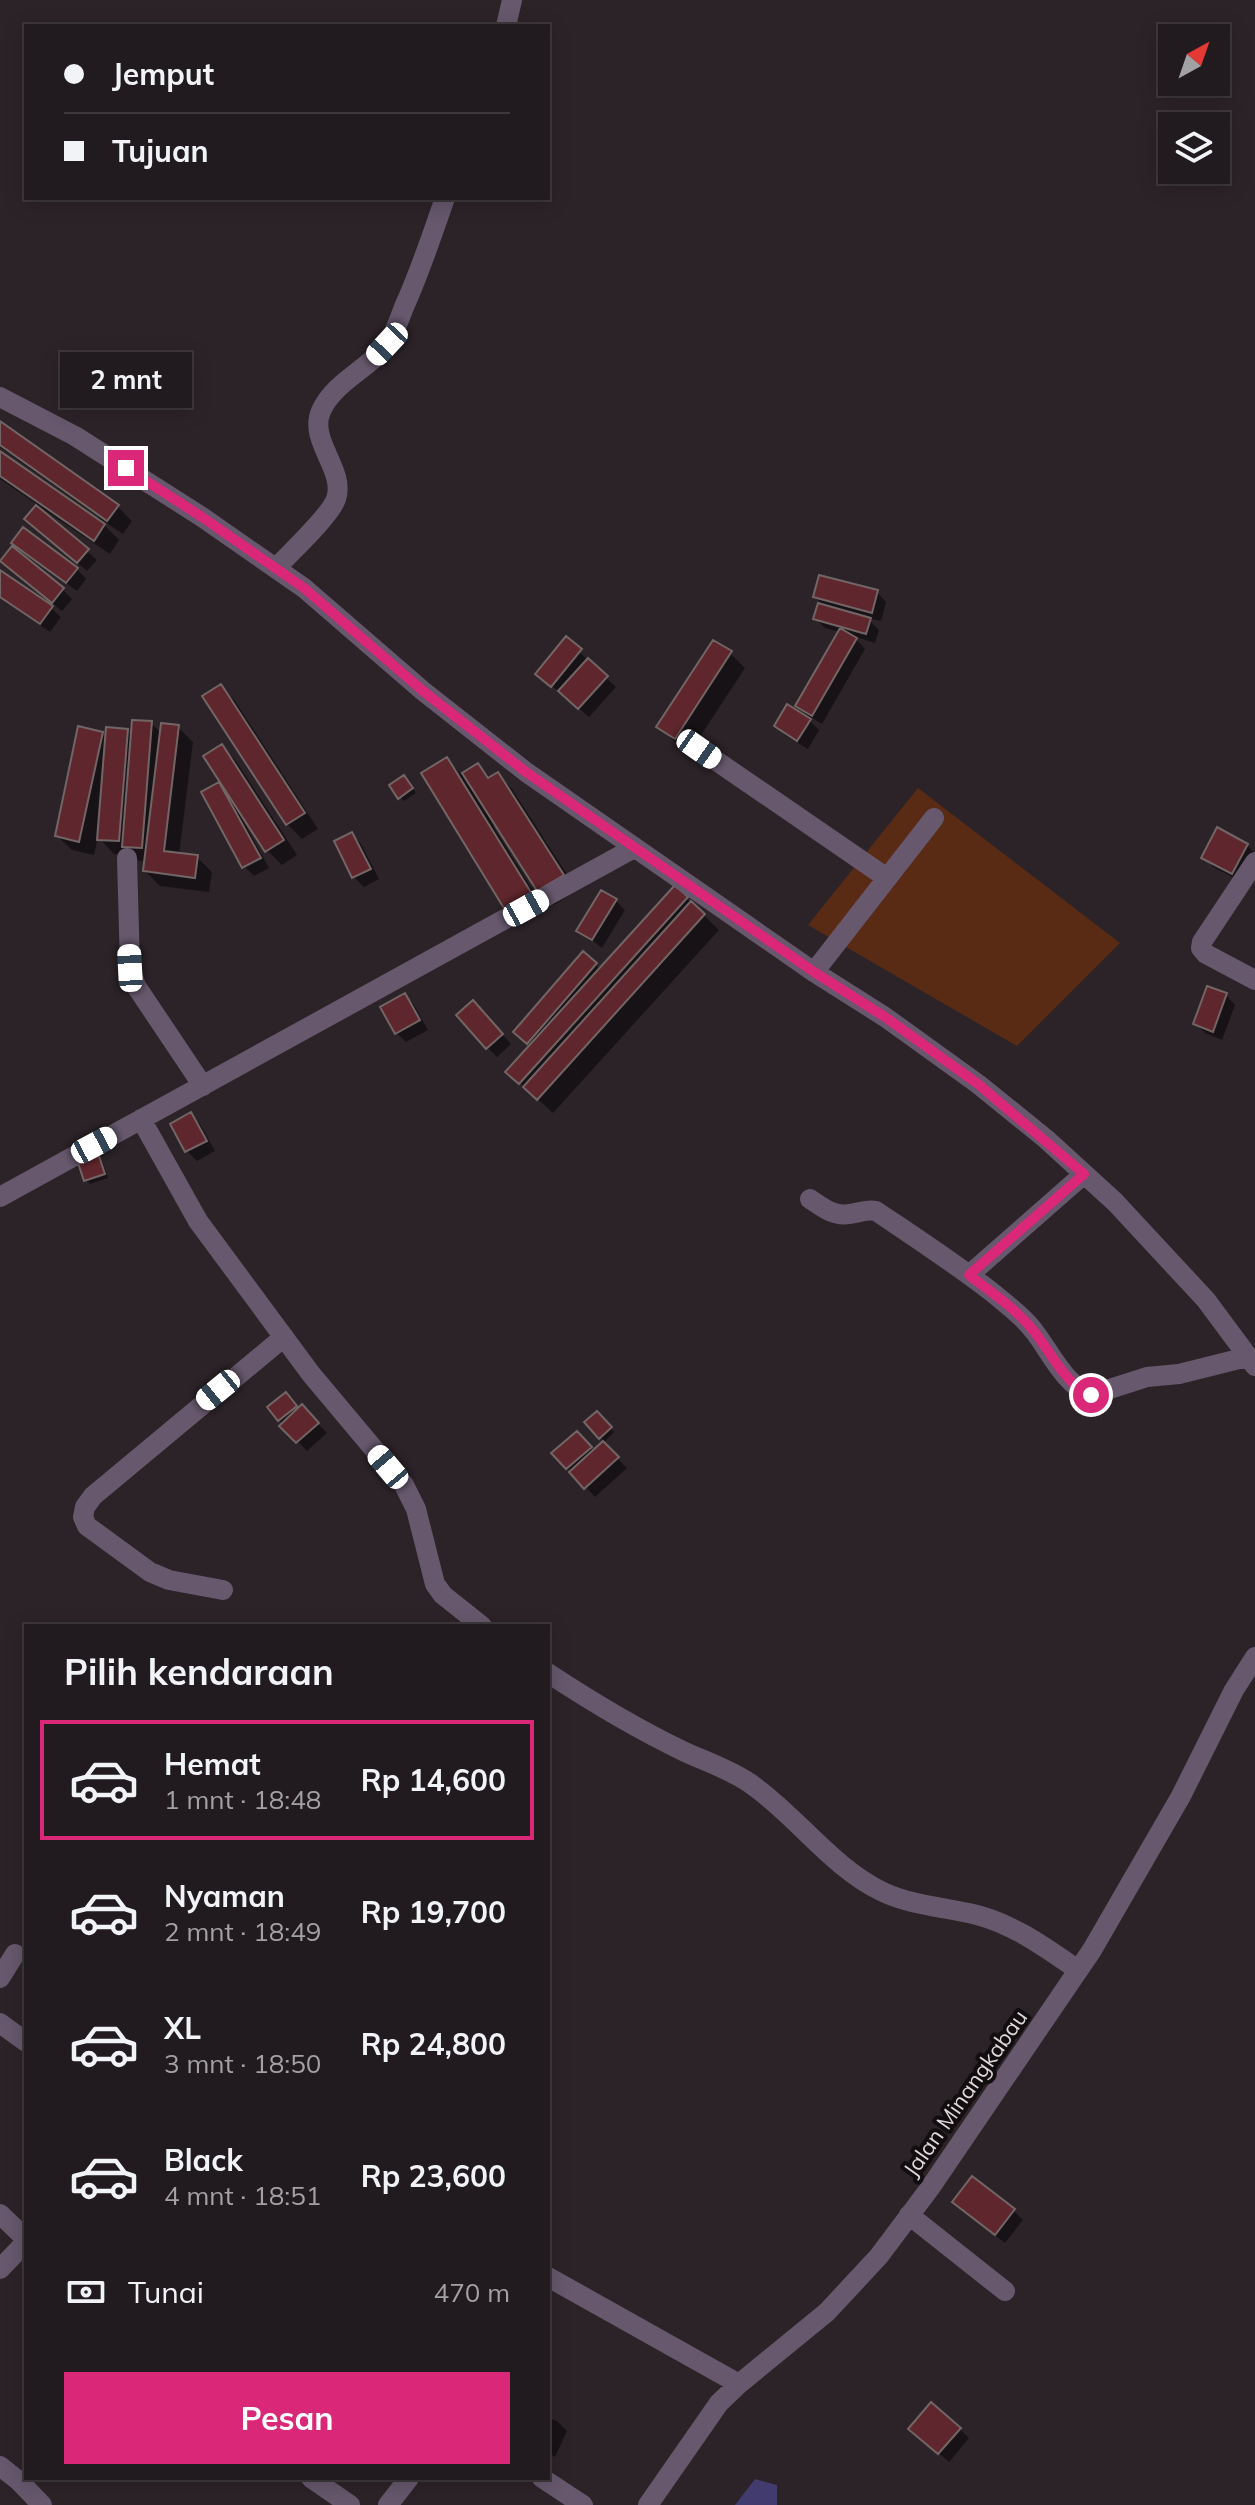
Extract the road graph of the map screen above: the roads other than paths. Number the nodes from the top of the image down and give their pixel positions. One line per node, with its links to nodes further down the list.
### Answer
1 (512, 0): 2 (street)
2 (506, 24)
3 (444, 200): 5 (street)
4 (0, 397): 5 (street)
5 (276, 568): 8 (street)
6 (699, 749): 11 (street)
7 (934, 818): 11 (street)
8 (634, 848): 12 (street); 14 (street)
9 (127, 858): 14 (street)
10 (1255, 862): 13 (street)
11 (887, 878): 12 (street)
12 (814, 972): 16 (street)
13 (1255, 980)
14 (203, 1086): 15 (street)
15 (141, 1119): 17 (street); 20 (street)
16 (1084, 1174): 19 (street); 21 (street)
17 (0, 1197)
18 (810, 1199): 19 (street)
19 (969, 1275): 21 (street)
20 (284, 1337): 22 (street); 23 (street)
21 (1251, 1361)
22 (223, 1590)
23 (479, 1624)
24 (1255, 1657): 27 (street, Jalan Minangkabau)
25 (550, 1674): 27 (street)
26 (15, 1954): 28 (street)
27 (1078, 1970): 32 (street, Jalan Minangkabau)
28 (0, 1978)
29 (0, 2023): 30 (street)
30 (24, 2041)
31 (0, 2214): 33 (street)
32 (909, 2215): 37 (street); 38 (street, Jalan Minangkabau)
33 (24, 2238)
34 (24, 2242): 35 (street)
35 (0, 2269)
36 (550, 2278): 38 (street)
37 (1005, 2291)
38 (739, 2384): 49 (street, Jalan Minangkabau)
39 (0, 2466): 40 (street)
40 (23, 2477)
41 (25, 2480): 45 (street)
42 (314, 2480): 46 (street)
43 (407, 2480): 47 (street)
44 (545, 2480): 48 (street)
45 (42, 2505)
46 (350, 2505)
47 (388, 2505)
48 (583, 2505)
49 (648, 2505)

